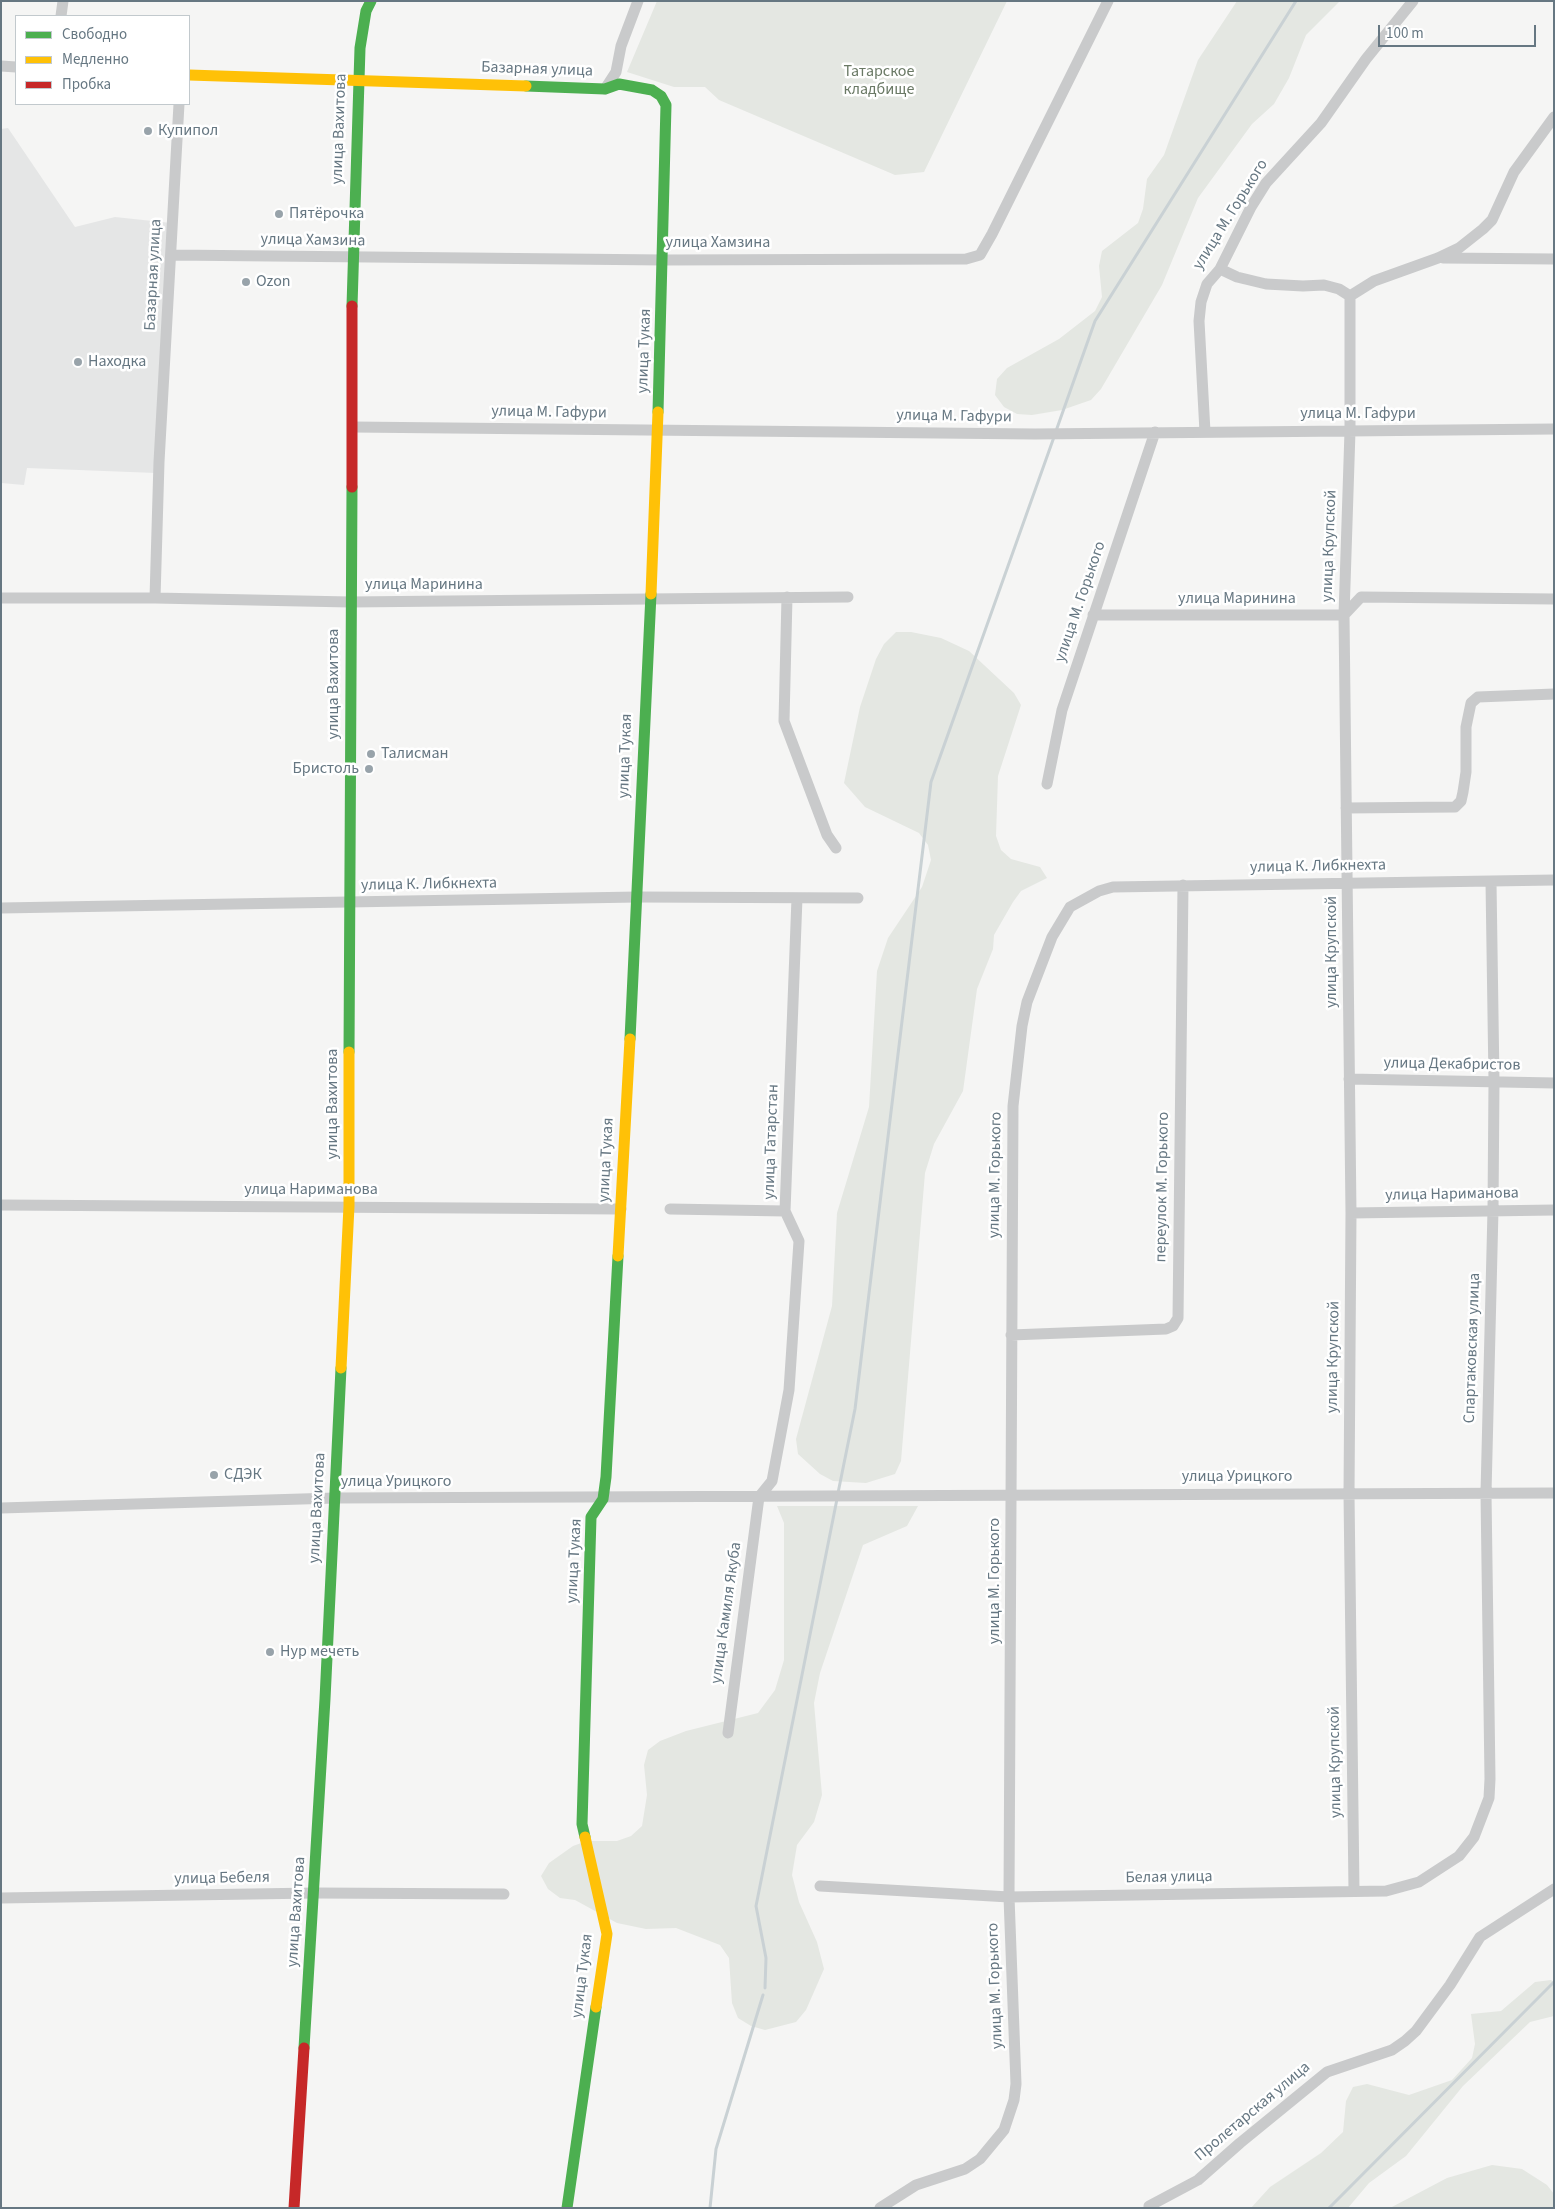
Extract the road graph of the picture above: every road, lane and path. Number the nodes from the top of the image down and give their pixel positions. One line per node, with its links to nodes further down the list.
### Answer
1 (63, 1): 6 (street)
2 (371, 1): 10 (street, улица Вахитова)
3 (638, 1): 11 (street)
4 (1108, 1): 19 (street, улица Хамзина)
5 (1413, 1): 20 (street, улица М. Горького)
6 (61, 15)
7 (1, 66): 8 (street)
8 (15, 67)
9 (190, 75): 10 (street, Базарная улица)
10 (358, 81): 11 (street, Базарная улица); 16 (street, улица Вахитова)
11 (604, 89): 13 (street, Базарная улица)
12 (179, 105): 15 (street, Базарная улица)
13 (666, 105): 19 (street, улица Тукая)
14 (1554, 117): 17 (street)
15 (172, 256): 16 (street, улица Хамзина); 31 (street, Базарная улица)
16 (352, 258): 19 (street, улица Хамзина); 22 (street, улица Вахитова)
17 (1438, 258): 18 (street); 21 (street)
18 (1554, 259)
19 (664, 260): 25 (street, улица Тукая)
20 (1220, 269): 21 (street); 27 (street, улица М. Горького)
21 (1350, 296): 24 (street, улица Крупской)
22 (353, 427): 25 (street, улица М. Гафури); 34 (street, улица Вахитова)
23 (1554, 429): 24 (street, улица М. Гафури)
24 (1350, 430): 27 (street, улица М. Гафури); 36 (street, улица Крупской)
25 (658, 431): 26 (street, улица М. Гафури); 32 (street, улица Тукая)
26 (1155, 432): 27 (street, улица М. Гафури); 35 (street, улица М. Горького)
27 (1206, 432)
28 (787, 597): 29 (street, улица Маринина); 32 (street, улица Маринина); 40 (street)
29 (848, 597)
30 (1, 598): 31 (street, улица Маринина)
31 (155, 598): 34 (street, улица Маринина)
32 (649, 599): 34 (street, улица Маринина); 45 (street, улица Тукая)
33 (1554, 599): 36 (street)
34 (350, 602): 49 (street, улица Вахитова)
35 (1093, 615): 36 (street, улица Маринина); 38 (street, улица М. Горького)
36 (1344, 615): 39 (street, улица Крупской)
37 (1554, 694): 39 (street)
38 (1047, 784)
39 (1346, 808): 43 (street, улица Крупской)
40 (836, 848)
41 (1554, 880): 42 (street, улица К. Либкнехта)
42 (1491, 882): 43 (street, улица К. Либкнехта); 52 (street, Спартаковская улица)
43 (1349, 883): 44 (street, улица К. Либкнехта); 51 (street, улица Крупской)
44 (1183, 884): 48 (street, улица К. Либкнехта); 62 (street, переулок М. Горького)
45 (637, 898): 46 (street, улица К. Либкнехта); 49 (street, улица К. Либкнехта); 56 (street, улица Тукая)
46 (797, 898): 47 (street, улица К. Либкнехта); 60 (street, улица Татарстан)
47 (858, 898)
48 (1084, 898): 62 (street, улица М. Горького)
49 (350, 902): 50 (street, улица К. Либкнехта); 55 (street, улица Вахитова)
50 (1, 908)
51 (1349, 1080): 52 (street, улица Декабристов); 61 (street, улица Крупской)
52 (1494, 1081): 53 (street, улица Декабристов); 58 (street, Спартаковская улица)
53 (1554, 1083)
54 (1, 1206): 55 (street, улица Нариманова)
55 (349, 1206): 56 (street, улица Нариманова); 68 (street, улица Вахитова)
56 (620, 1209): 69 (street, улица Тукая)
57 (670, 1209): 60 (street)
58 (1493, 1210): 59 (street, улица Нариманова); 61 (street, улица Нариманова); 63 (street, Спартаковская улица)
59 (1554, 1210)
60 (785, 1211): 67 (street, улица Татарстан)
61 (1351, 1213): 66 (street, улица Крупской)
62 (1011, 1335): 65 (street, улица М. Горького)
63 (1486, 1493): 64 (street, улица Урицкого); 66 (street, улица Урицкого); 72 (street, Спартаковская улица)
64 (1554, 1493)
65 (1012, 1494): 66 (street, улица Урицкого); 67 (street, улица Урицкого); 78 (street, улица М. Горького)
66 (1349, 1494): 75 (street, улица Крупской)
67 (759, 1497): 69 (street, улица Урицкого); 71 (street, улица Камиля Якуба)
68 (334, 1498): 69 (street, улица Урицкого); 70 (street, улица Урицкого); 76 (street, улица Вахитова)
69 (603, 1499): 81 (street, улица Тукая)
70 (1, 1508)
71 (728, 1733)
72 (1484, 1814): 75 (street, Белая улица)
73 (820, 1886): 78 (street, Белая улица)
74 (1554, 1889): 83 (street, Пролетарская улица)
75 (1354, 1891): 78 (street, Белая улица)
76 (314, 1893): 77 (street, улица Бебеля); 79 (street, улица Бебеля); 80 (street, улица Вахитова)
77 (504, 1894)
78 (1009, 1897): 82 (street, улица М. Горького)
79 (1, 1898)
80 (294, 2208)
81 (567, 2208)
82 (880, 2208)
83 (1149, 2208)

